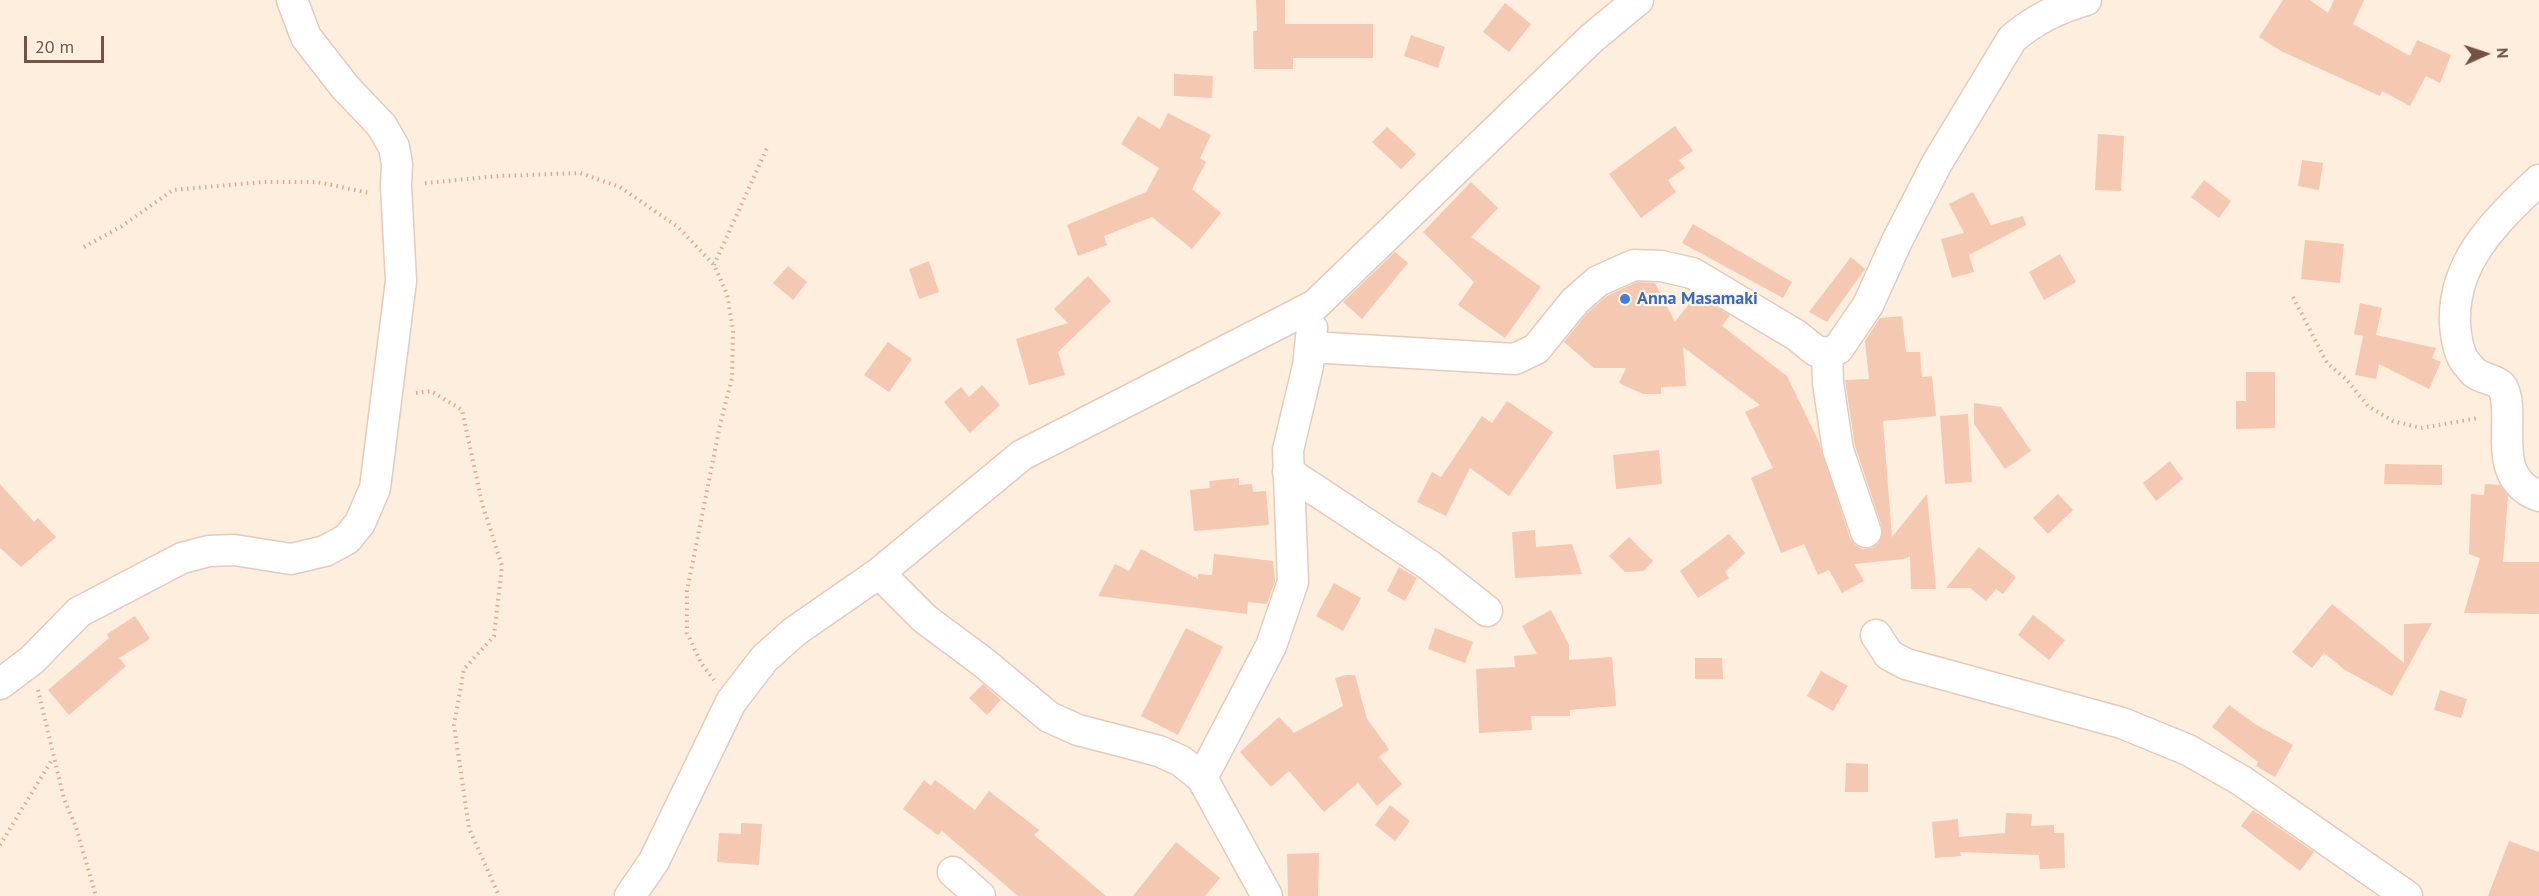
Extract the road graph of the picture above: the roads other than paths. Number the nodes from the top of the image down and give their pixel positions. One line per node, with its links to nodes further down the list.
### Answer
1 (292, 0): 14 (street)
2 (1638, 0): 5 (street)
3 (2086, 0): 7 (street)
4 (2539, 180): 9 (street)
5 (1315, 304): 6 (street); 11 (street)
6 (1310, 347): 7 (street); 8 (street)
7 (1827, 353): 10 (street)
8 (1287, 472): 12 (street); 15 (street)
9 (2539, 496)
10 (1866, 532)
11 (879, 573): 15 (street); 17 (street)
12 (1487, 612)
13 (1876, 635): 20 (street)
14 (0, 684)
15 (1202, 778): 19 (street)
16 (953, 872): 18 (street)
17 (630, 896)
18 (980, 896)
19 (1267, 896)
20 (2407, 896)

